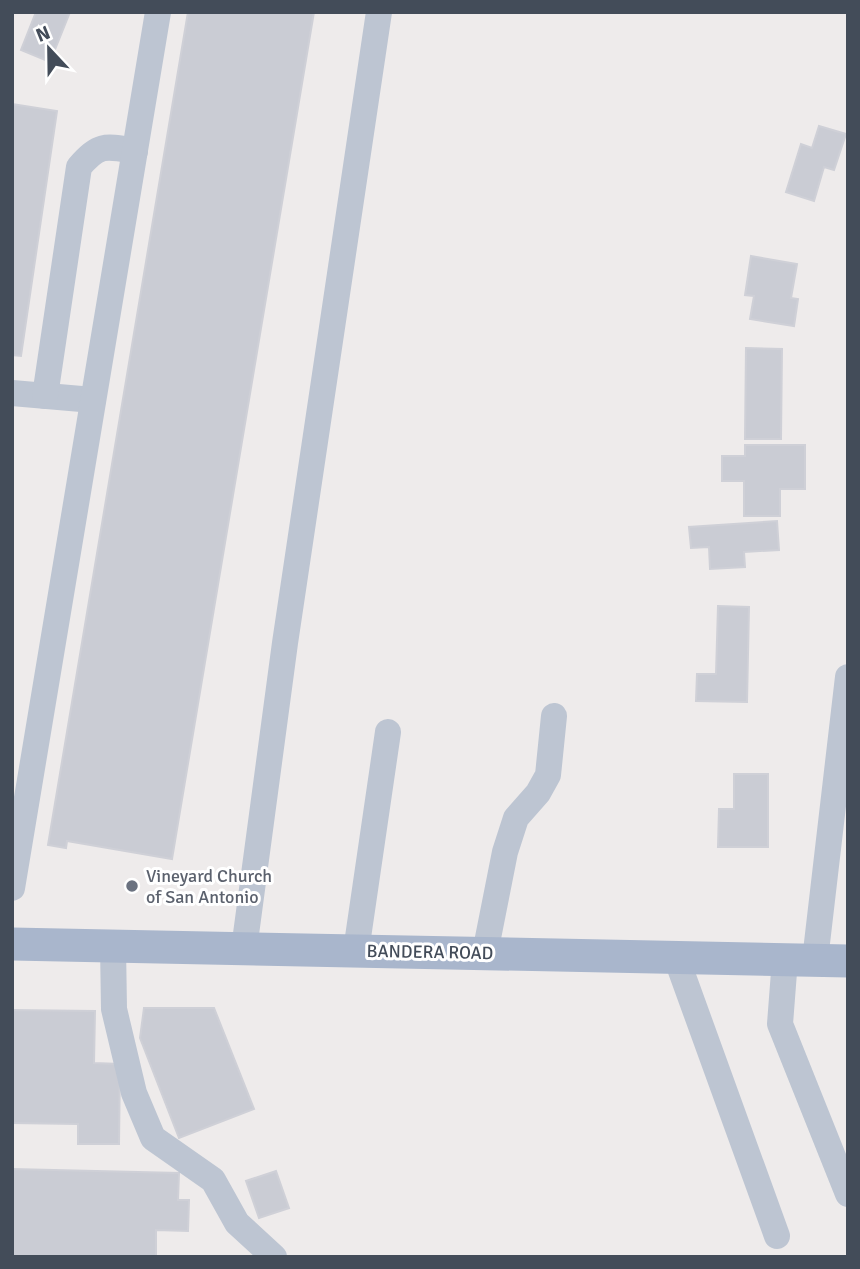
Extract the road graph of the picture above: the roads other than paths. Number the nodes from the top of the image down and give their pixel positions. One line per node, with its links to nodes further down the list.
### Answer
1 (158, 12): 3 (street)
2 (379, 12): 13 (street)
3 (135, 150): 5 (street); 6 (street)
4 (12, 393): 5 (street)
5 (45, 396): 6 (street)
6 (93, 400): 10 (street)
7 (848, 677): 17 (street)
8 (554, 716): 15 (street)
9 (388, 732): 14 (street)
10 (12, 888)
11 (12, 944): 12 (main road, BANDERA ROAD)
12 (113, 946): 13 (main road, BANDERA ROAD); 20 (street)
13 (244, 948): 14 (main road, BANDERA ROAD)
14 (356, 951): 15 (main road, BANDERA ROAD)
15 (485, 953): 16 (main road, BANDERA ROAD)
16 (676, 957): 17 (main road, BANDERA ROAD); 19 (street)
17 (816, 960): 18 (street)
18 (848, 1194)
19 (777, 1236)
20 (274, 1257)

